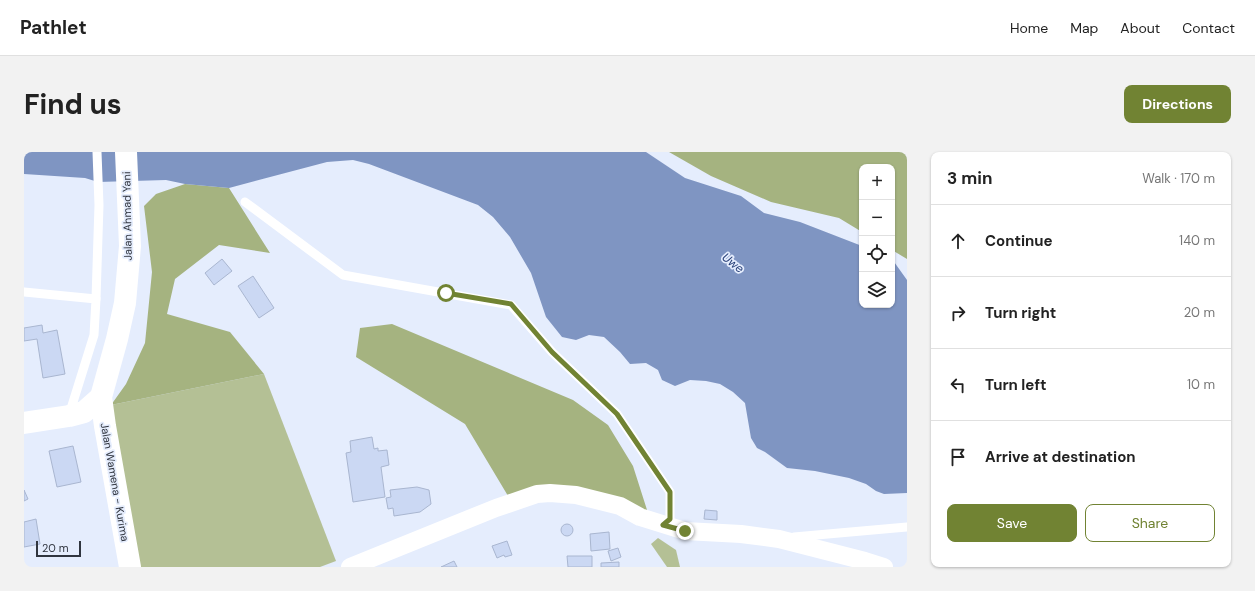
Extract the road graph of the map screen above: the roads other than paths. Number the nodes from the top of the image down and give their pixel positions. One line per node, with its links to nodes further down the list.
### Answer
1 (97, 152): 5 (lane)
2 (126, 152): 6 (main road, Jalan Ahmad Yani)
3 (245, 202): 9 (lane)
4 (24, 292): 5 (lane)
5 (96, 299): 7 (lane)
6 (101, 397): 7 (main road); 12 (main road, Jalan Wamena - Kurima)
7 (69, 416): 8 (main road)
8 (24, 423)
9 (663, 525): 11 (street); 13 (street)
10 (907, 527): 11 (lane)
11 (779, 539): 14 (street)
12 (130, 567)
13 (350, 567)
14 (884, 567)

